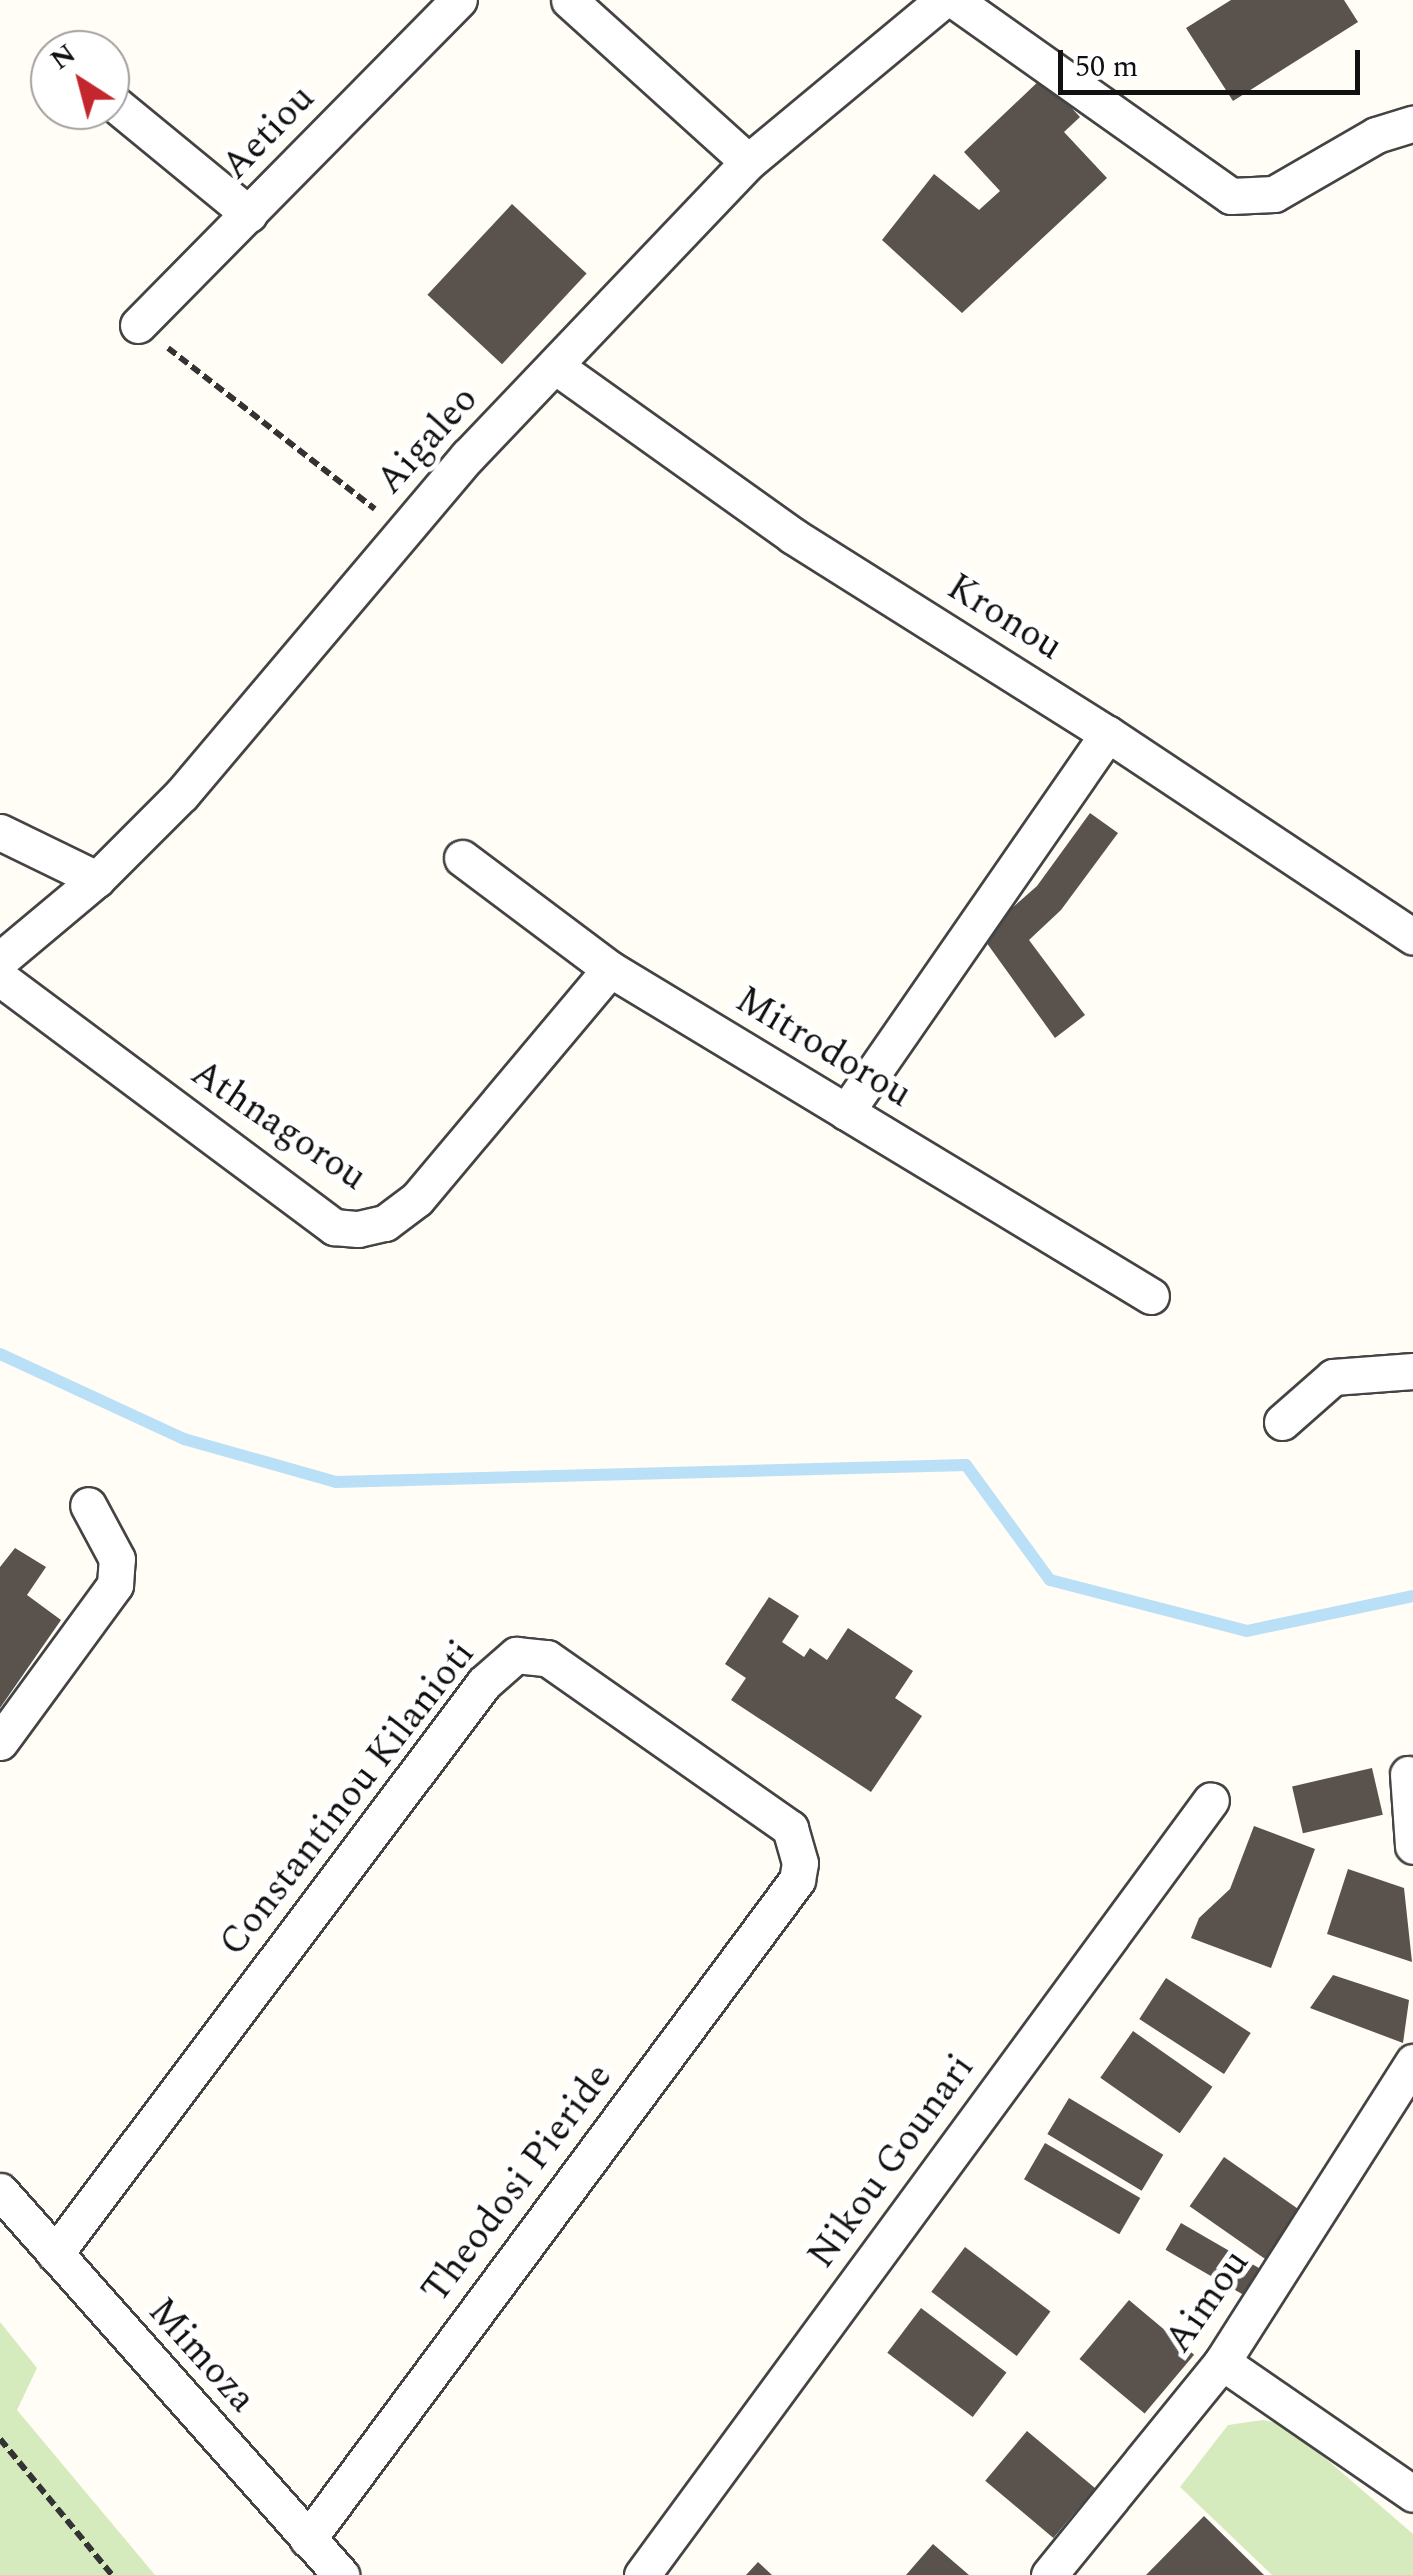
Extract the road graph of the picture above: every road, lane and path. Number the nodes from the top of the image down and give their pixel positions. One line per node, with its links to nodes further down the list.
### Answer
1 (459, 0): 8 (street, Aetiou)
2 (569, 0): 7 (street)
3 (943, 0): 7 (street, Aigaleo)
4 (954, 0): 6 (street)
5 (130, 116): 8 (street)
6 (1413, 124)
7 (748, 162): 10 (street, Aigaleo)
8 (250, 214): 9 (street, Aetiou)
9 (138, 325): 11 (path)
10 (555, 366): 11 (street, Aigaleo); 12 (street, Kronou)
11 (404, 532): 15 (street, Aigaleo)
12 (1108, 734): 16 (street, Kronou); 20 (street)
13 (0, 832): 15 (street)
14 (462, 858): 18 (street, Mitrodorou)
15 (97, 879): 17 (street, Aigaleo)
16 (1413, 936)
17 (0, 960)
18 (610, 969): 19 (street, Athnagorou); 20 (street, Mitrodorou)
19 (0, 978)
20 (846, 1112): 21 (street, Mitrodorou)
21 (1151, 1296)
22 (1413, 1371): 23 (street)
23 (1282, 1422)
24 (88, 1504): 25 (street)
25 (0, 1742)
26 (1408, 1774): 28 (street)
27 (1211, 1800): 40 (street, Nikou Gounari)
28 (1413, 1846)
29 (797, 1880): 33 (street, Constantinou Kilanioti); 37 (street, Theodosi Pieride)
30 (1413, 2062): 31 (street, Aimou)
31 (1412, 2073): 34 (street, Aimou)
32 (0, 2191): 33 (street, Mimoza)
33 (54, 2254): 37 (street, Mimoza)
34 (1222, 2362): 36 (street); 41 (street, Aimou)
35 (0, 2439): 38 (path)
36 (1413, 2494)
37 (308, 2539): 39 (street, Mimoza)
38 (112, 2575)
39 (341, 2575)
40 (642, 2575)
41 (1049, 2575)

